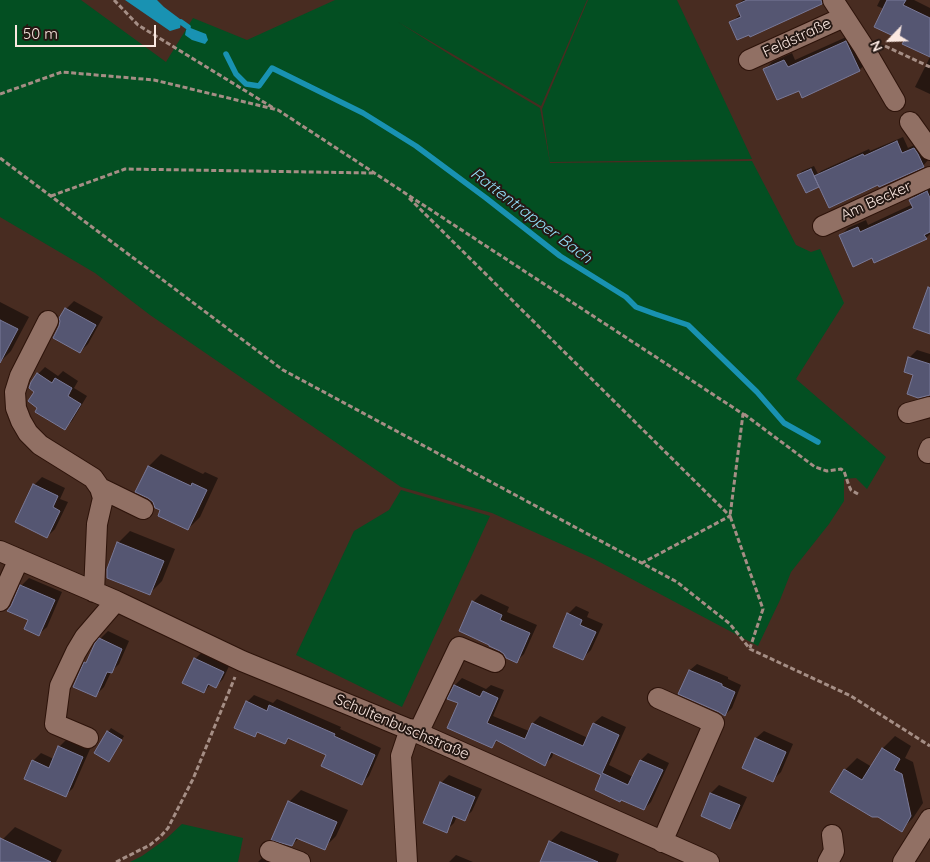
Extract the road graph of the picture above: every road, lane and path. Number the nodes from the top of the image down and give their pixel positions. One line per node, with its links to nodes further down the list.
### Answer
1 (114, 0): 8 (path)
2 (838, 8): 3 (street, Feldstraße); 4 (street, Feldstraße)
3 (863, 46): 5 (path); 7 (street, Feldstraße)
4 (749, 60)
5 (930, 67)
6 (0, 94): 8 (path)
7 (895, 101)
8 (278, 110): 12 (path)
9 (910, 122): 10 (street)
10 (928, 142)
11 (0, 158): 15 (path)
12 (373, 173): 14 (path); 15 (path)
13 (930, 177): 16 (street, Am Becker)
14 (403, 192): 20 (path); 24 (path)
15 (51, 196): 27 (path)
16 (823, 226)
17 (48, 321): 21 (street)
18 (930, 407): 19 (street)
19 (908, 413)
20 (743, 414): 22 (path); 24 (path)
21 (102, 493): 23 (street); 28 (street)
22 (858, 494)
23 (143, 509)
24 (730, 516): 27 (path); 31 (path)
25 (0, 551): 26 (street, Schultenbuschstraße)
26 (19, 559): 28 (street, Schultenbuschstraße); 29 (street)
27 (642, 563): 31 (path)
28 (94, 592): 30 (street, Schultenbuschstraße)
29 (0, 601)
30 (116, 601): 32 (street, Schultenbuschstraße); 36 (street)
31 (750, 649): 37 (path)
32 (242, 661): 35 (street, Schultenbuschstraße); 42 (path)
33 (495, 662): 35 (street)
34 (658, 698): 40 (street)
35 (414, 731): 40 (street, Schultenbuschstraße); 44 (street)
36 (88, 738)
37 (930, 746)
38 (930, 819): 47 (street)
39 (832, 835): 46 (street)
40 (662, 842): 45 (street, Schultenbuschstraße)
41 (270, 851): 43 (street)
42 (116, 862)
43 (300, 862)
44 (407, 862)
45 (709, 862)
46 (828, 862)
47 (903, 862)

